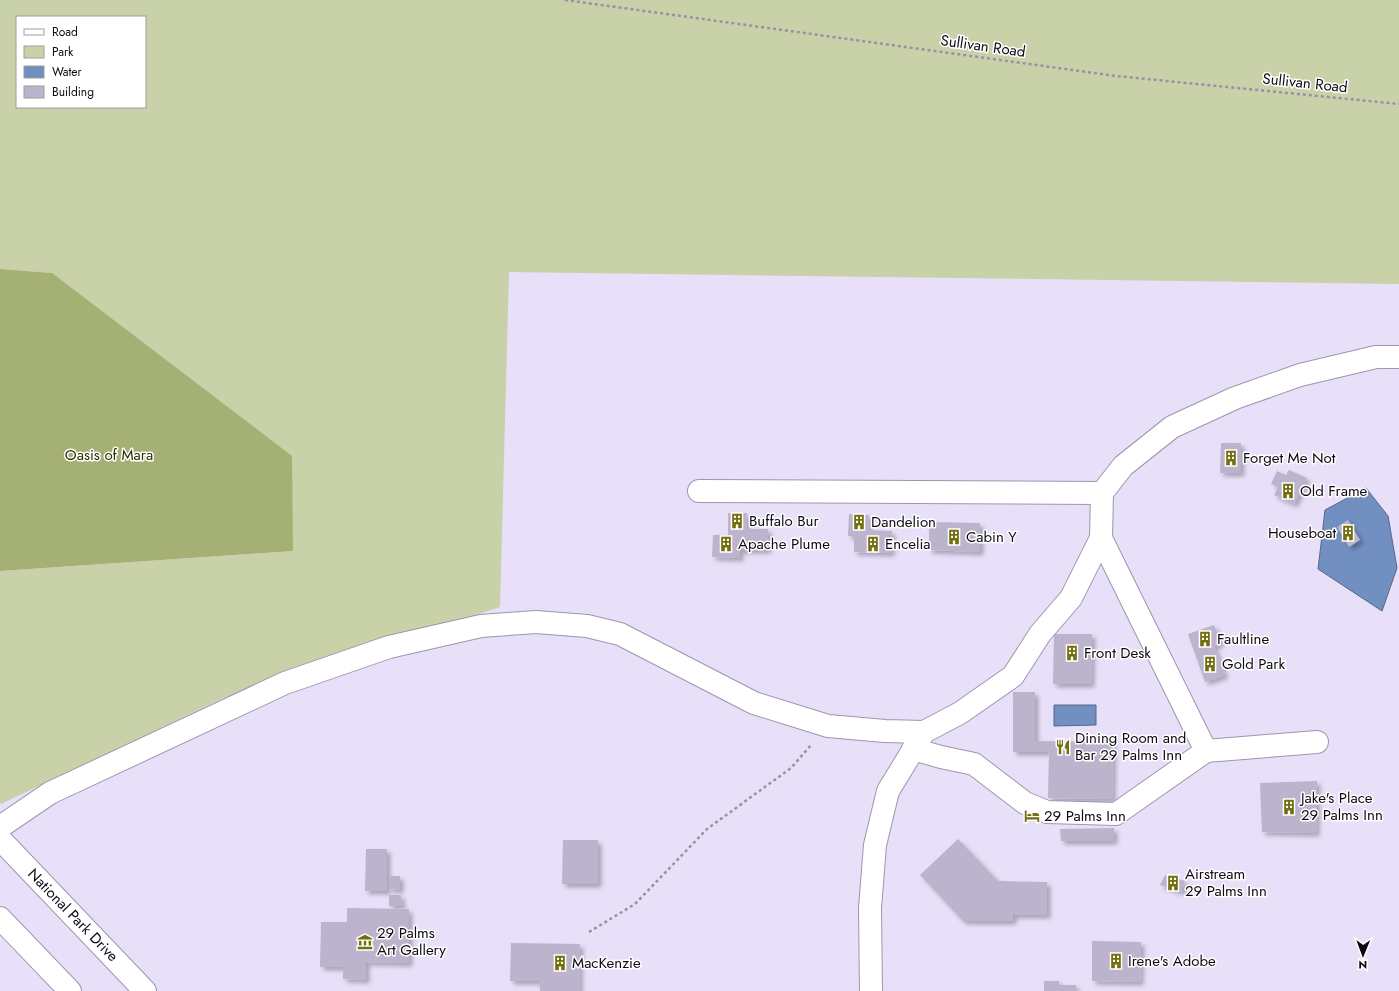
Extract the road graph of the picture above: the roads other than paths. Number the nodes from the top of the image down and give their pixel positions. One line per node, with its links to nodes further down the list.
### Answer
1 (1399, 357): 3 (street)
2 (699, 491): 3 (street)
3 (1102, 493): 4 (street)
4 (1101, 538): 5 (street); 7 (street)
5 (918, 741): 7 (street); 8 (street); 13 (street)
6 (1317, 742): 7 (street)
7 (1206, 752)
8 (0, 827)
9 (0, 839): 12 (street, National Park Drive)
10 (0, 918): 11 (street)
11 (70, 991)
12 (145, 991)
13 (871, 991)

